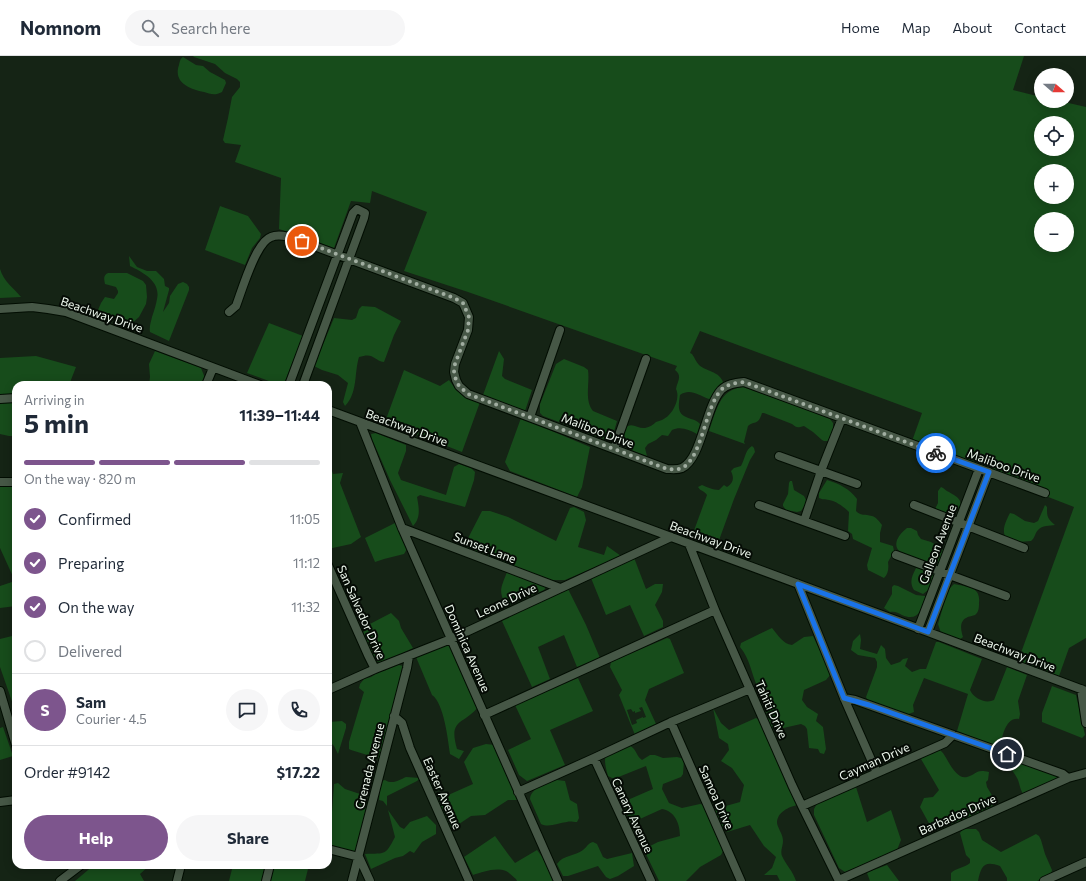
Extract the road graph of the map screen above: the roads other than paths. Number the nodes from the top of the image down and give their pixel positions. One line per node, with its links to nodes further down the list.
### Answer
1 (337, 254): 2 (street, Maliboo Drive); 2 (street); 4 (street, Maliboo Drive); 10 (street)
2 (349, 258): 11 (street); 15 (street, Maliboo Drive)
3 (0, 309): 7 (street, Beachway Drive)
4 (229, 312)
5 (560, 330): 15 (street)
6 (646, 359): 18 (street)
7 (213, 368): 8 (street); 9 (street, Beachway Drive)
8 (208, 381)
9 (245, 381)
10 (290, 381)
11 (304, 381)
12 (12, 398): 13 (street)
13 (0, 399)
14 (332, 412): 17 (street, Beachway Drive)
15 (530, 417): 18 (street, Maliboo Drive)
16 (842, 418): 18 (street, Maliboo Drive); 20 (street, Maliboo Drive); 21 (street)
17 (360, 422): 32 (street, Dominica Avenue); 34 (street, Beachway Drive)
18 (614, 449)
19 (779, 456): 21 (street)
20 (979, 469): 22 (street, Maliboo Drive); 30 (street, Galleon Avenue)
21 (821, 471): 25 (street); 29 (street)
22 (989, 472): 26 (street, Maliboo Drive); 31 (street, Galleon Avenue)
23 (0, 482): 24 (street)
24 (12, 482)
25 (857, 484)
26 (1045, 493)
27 (759, 505): 29 (street)
28 (914, 505): 30 (street)
29 (804, 521): 33 (street)
30 (958, 522): 31 (street); 38 (street, Galleon Avenue)
31 (968, 526): 36 (street); 40 (street, Galleon Avenue)
32 (402, 528): 42 (street, Sunset Lane); 47 (street, Dominica Avenue)
33 (845, 536)
34 (671, 537): 35 (street, Beachway Drive); 42 (street, Leone Drive)
35 (689, 544): 41 (street, Beachway Drive); 44 (street, Tahiti Drive)
36 (1024, 548)
37 (896, 555): 38 (street)
38 (940, 571): 40 (street); 45 (street, Galleon Avenue)
39 (332, 574): 49 (street, San Salvador Drive)
40 (950, 575): 43 (street); 46 (street, Galleon Avenue)
41 (798, 584): 45 (street, Beachway Drive); 54 (street)
42 (560, 588): 47 (street, Leone Drive)
43 (1006, 596)
44 (715, 610): 51 (street, Tahiti Drive); 55 (street)
45 (918, 628): 46 (street, Beachway Drive)
46 (928, 632): 52 (street, Beachway Drive)
47 (450, 639): 48 (street, Leone Drive); 55 (street, Dominica Avenue)
48 (409, 656): 49 (street, Leone Drive); 56 (street, Grenada Avenue)
49 (375, 669): 50 (street, Leone Drive)
50 (332, 688)
51 (750, 689): 57 (street); 68 (street, Tahiti Drive)
52 (1083, 690): 58 (street)
53 (0, 691): 59 (street)
54 (844, 698): 60 (street); 62 (street)
55 (484, 715): 65 (street, Dominica Avenue)
56 (394, 716): 70 (street, Grenada Avenue); 81 (street, Easter Avenue)
57 (671, 722): 61 (street); 84 (street, Samoa Drive)
58 (1086, 723)
59 (12, 732)
60 (953, 734): 62 (street, Cayman Drive); 64 (street)
61 (594, 758): 65 (street); 83 (street, Canary Avenue)
62 (877, 773): 68 (street, Cayman Drive)
63 (1086, 773): 64 (street, Barbados Drive)
64 (1068, 778): 75 (street, Barbados Drive)
65 (518, 792): 82 (street, Dominica Avenue)
66 (12, 800): 67 (street)
67 (0, 802)
68 (802, 806): 75 (street, Tahiti Drive)
69 (332, 850): 70 (street)
70 (359, 857): 79 (street, Grenada Avenue); 80 (street)
71 (1086, 862): 85 (street)
72 (76, 869): 76 (street)
73 (180, 869): 77 (street)
74 (269, 869): 78 (street)
75 (839, 880)
76 (60, 881)
77 (177, 881)
78 (266, 881)
79 (352, 881)
80 (370, 881)
81 (469, 881)
82 (558, 881)
83 (651, 881)
84 (741, 881)
85 (1044, 881)

